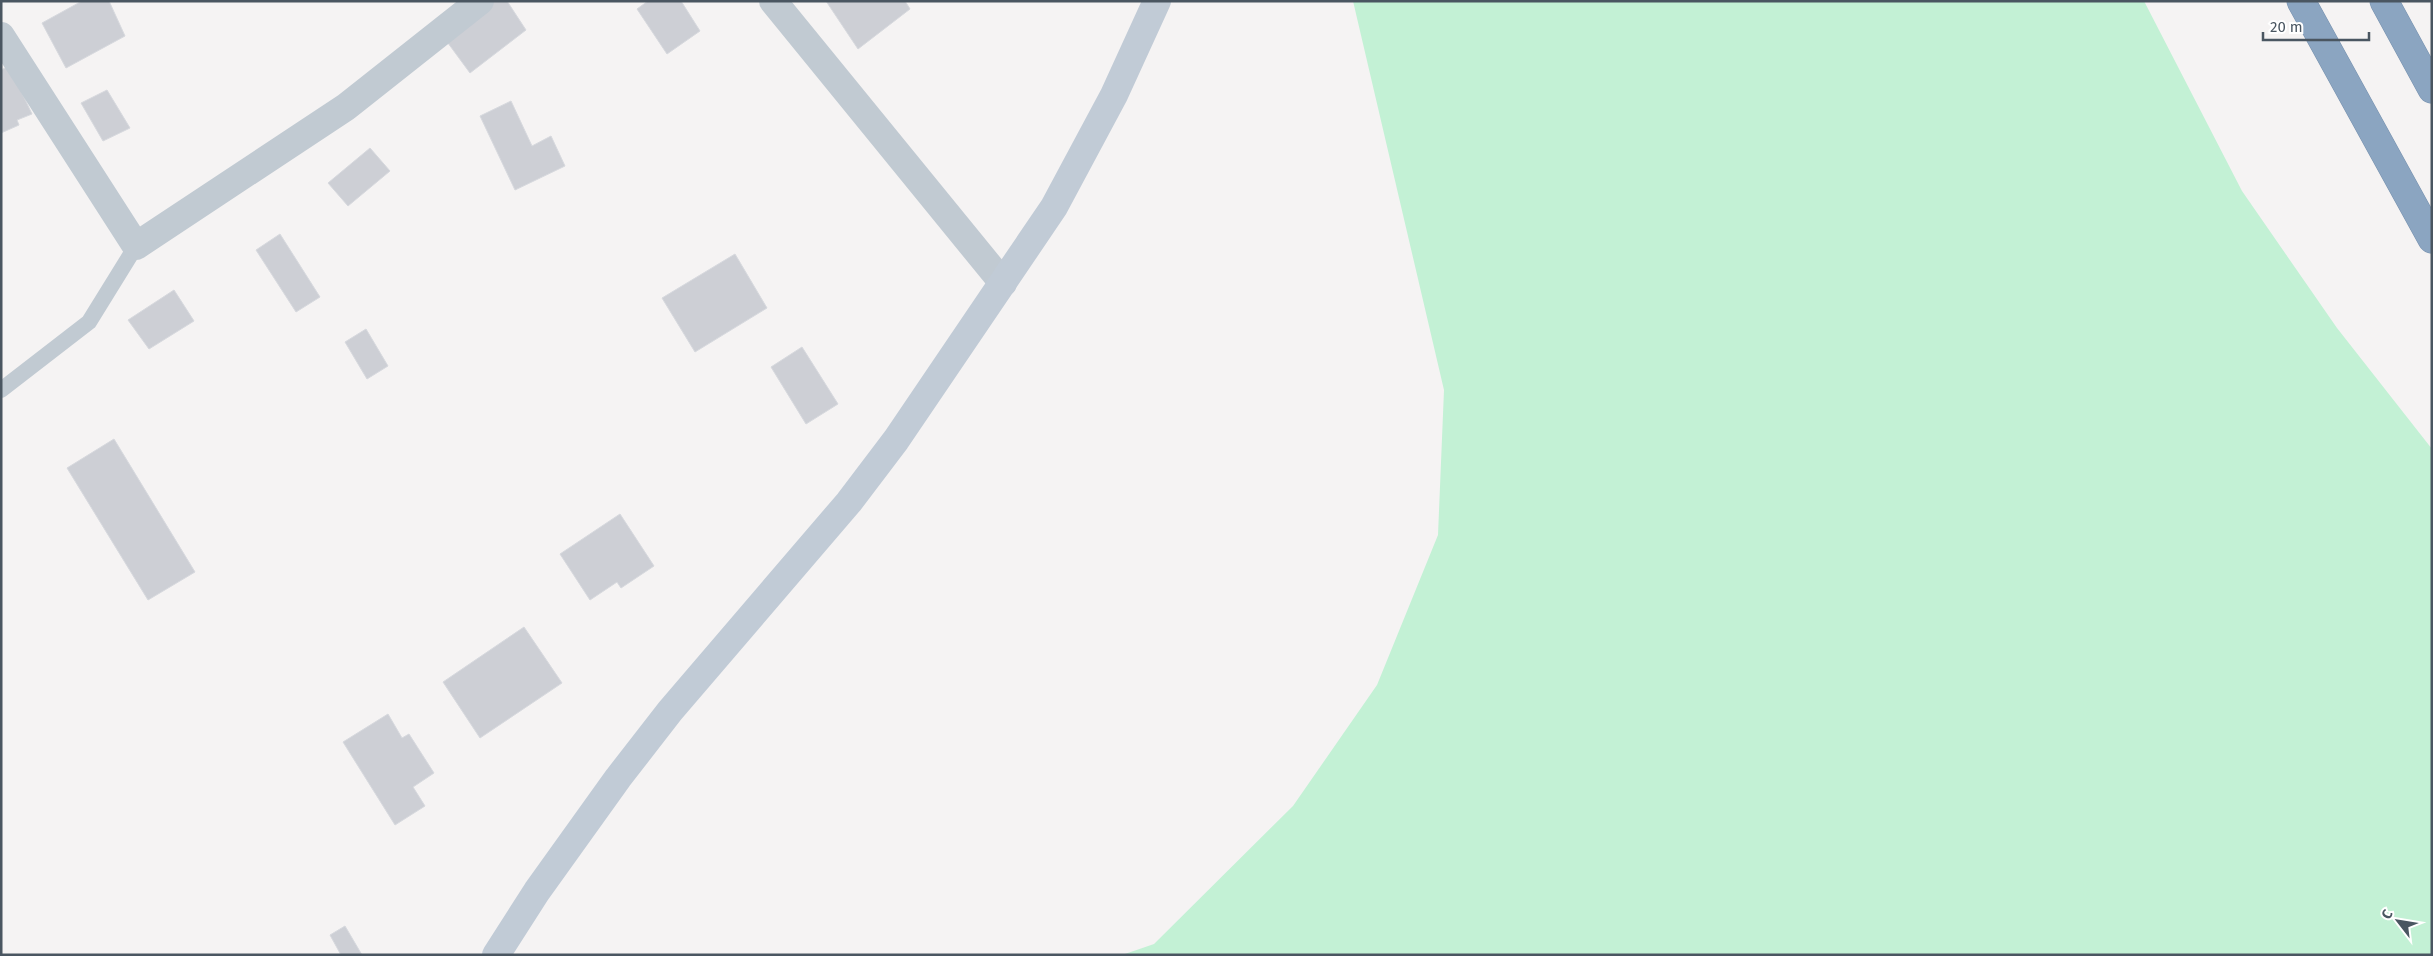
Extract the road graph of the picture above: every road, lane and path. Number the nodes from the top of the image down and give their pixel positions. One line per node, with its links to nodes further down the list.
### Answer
1 (480, 1): 9 (street)
2 (773, 1): 10 (street)
3 (1157, 1): 10 (street)
4 (2301, 1): 8 (highway)
5 (2384, 1): 7 (highway)
6 (1, 36): 9 (street)
7 (2432, 89)
8 (2432, 239)
9 (136, 246): 11 (lane)
10 (1003, 283): 12 (street)
11 (1, 390)
12 (496, 955)

